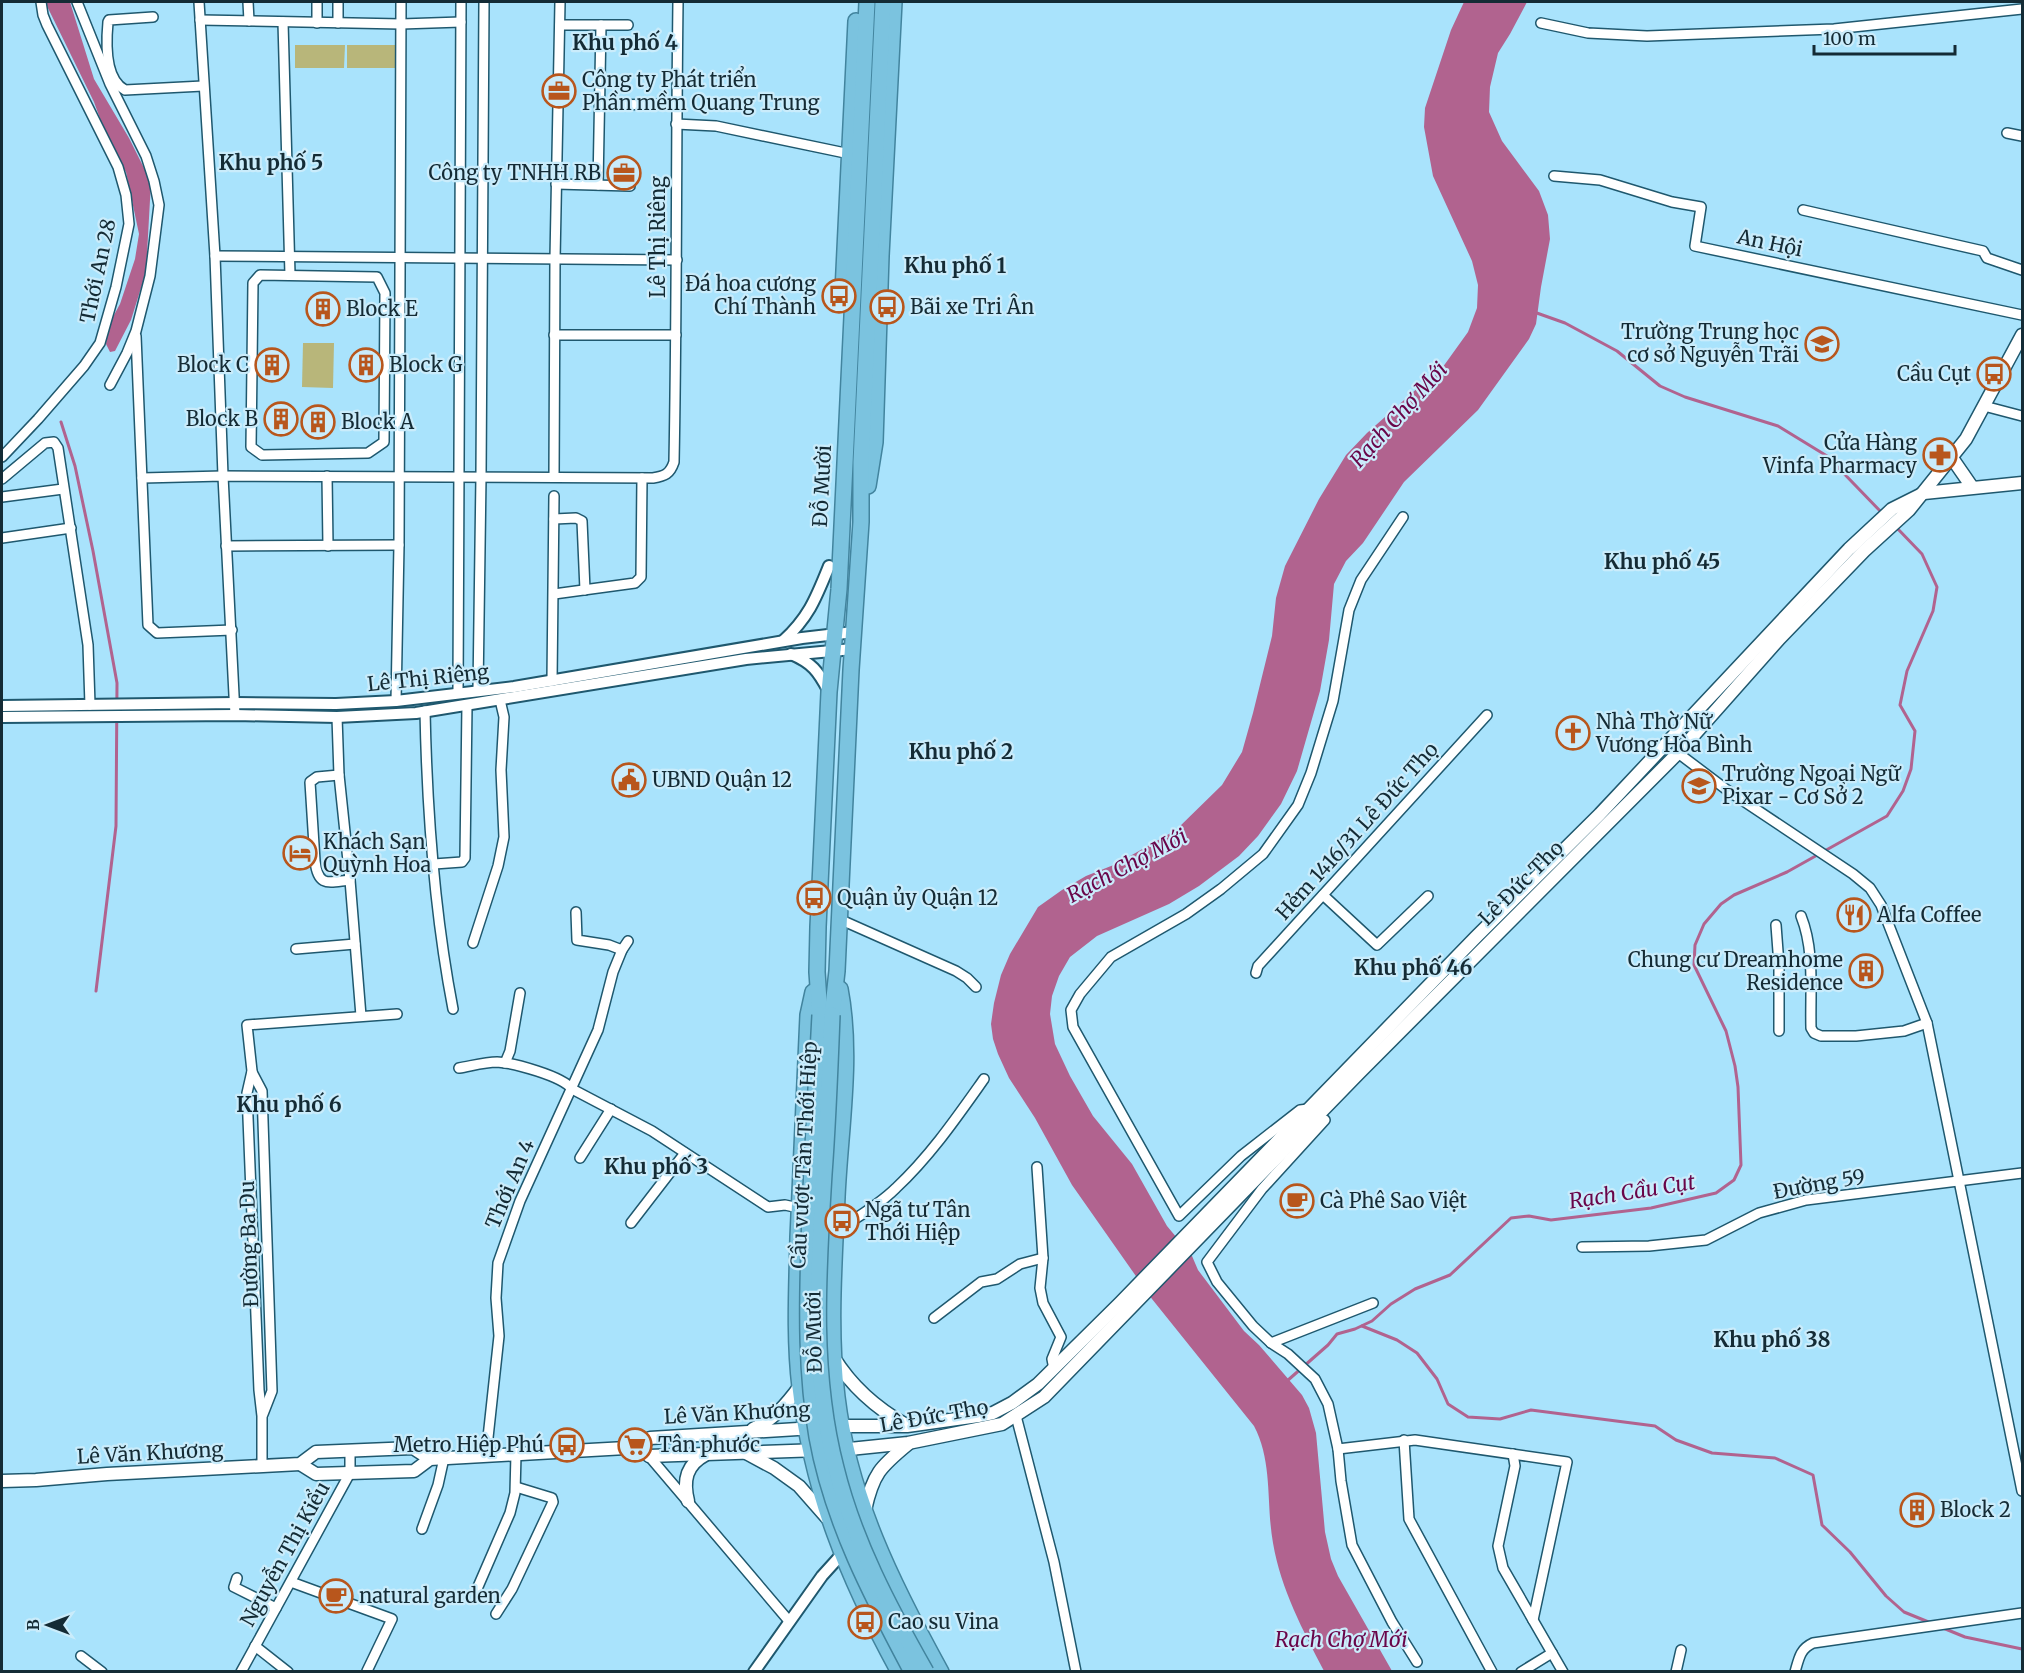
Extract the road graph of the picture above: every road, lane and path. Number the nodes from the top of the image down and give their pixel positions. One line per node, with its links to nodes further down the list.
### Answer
1 (41, 2): 58 (street, Thới An 28)
2 (77, 2): 51 (street)
3 (199, 2): 18 (street)
4 (248, 2): 19 (street)
5 (317, 2): 21 (street)
6 (338, 2): 23 (street)
7 (401, 2): 25 (street)
8 (461, 2): 22 (street)
9 (484, 2): 45 (street)
10 (560, 2): 26 (street)
11 (678, 2): 30 (street, Lê Thị Riêng)
12 (857, 2): 35 (highway, Đỗ Mười)
13 (867, 2): 86 (highway, Đỗ Mười)
14 (883, 2): 78 (highway, Đỗ Mười)
15 (894, 2): 78 (highway, Đỗ Mười)
16 (2022, 9): 24 (street)
17 (153, 17): 29 (street)
18 (200, 20): 19 (street); 29 (street)
19 (249, 21): 20 (street)
20 (283, 22): 21 (street); 42 (street)
21 (317, 22): 23 (street)
22 (461, 22): 25 (street); 44 (street)
23 (338, 23): 25 (street)
24 (1541, 23)
25 (401, 24): 43 (street)
26 (560, 25): 27 (street); 37 (street)
27 (602, 25): 28 (street); 31 (street)
28 (628, 25)
29 (203, 86): 41 (street)
30 (677, 104): 31 (street); 32 (street, Lê Thị Riêng)
31 (600, 105): 38 (street)
32 (676, 124): 35 (street); 47 (street, Lê Thị Riêng)
33 (2007, 133): 34 (street)
34 (2022, 136)
35 (850, 154): 85 (highway, Đỗ Mười)
36 (1554, 176): 50 (street, An Hội)
37 (556, 184): 38 (street); 46 (street)
38 (598, 185): 39 (street)
39 (630, 186)
40 (1803, 210): 48 (street)
41 (215, 256): 42 (street); 60 (street)
42 (291, 257): 43 (street); 49 (street)
43 (400, 258): 44 (street); 62 (street)
44 (459, 258): 45 (street); 63 (street)
45 (483, 258): 46 (street); 64 (street)
46 (555, 259): 47 (street); 52 (street)
47 (677, 260): 53 (street, Lê Thị Riêng)
48 (2022, 270)
49 (290, 275): 49 (street)
50 (2022, 315)
51 (136, 331): 55 (street); 67 (street)
52 (555, 335): 53 (street); 65 (street)
53 (676, 335): 68 (street, Lê Thị Riêng)
54 (2022, 335): 56 (main road)
55 (110, 385)
56 (1984, 406): 57 (street); 59 (main road)
57 (2022, 416)
58 (2, 457)
59 (1952, 458): 66 (main road); 71 (main road)
60 (223, 476): 61 (street); 67 (street); 82 (street)
61 (327, 476): 62 (street); 83 (street)
62 (399, 476): 63 (street); 81 (street)
63 (458, 476): 64 (street); 99 (street)
64 (481, 476): 65 (street); 97 (street)
65 (554, 477): 68 (street)
66 (1936, 477): 71 (main road); 73 (main road)
67 (142, 478): 89 (street)
68 (642, 478): 87 (street)
69 (2, 479): 72 (street)
70 (2022, 483): 71 (main road)
71 (1972, 487): 73 (main road)
72 (63, 489): 75 (street); 79 (street)
73 (1924, 493): 84 (main road)
74 (554, 496): 77 (street)
75 (2, 497)
76 (1403, 517): 146 (street, Lê Đức Thọ)
77 (554, 519): 87 (street); 88 (street)
78 (861, 522): 90 (highway, Đỗ Mười)
79 (70, 528): 80 (street); 102 (street)
80 (2, 538)
81 (399, 545): 83 (street); 101 (street)
82 (226, 546): 83 (street); 89 (street)
83 (328, 546)
84 (1860, 547): 111 (main road, Lê Đức Thọ); 112 (main road, Lê Đức Thọ)
85 (829, 566): 86 (highway); 92 (street)
86 (838, 589): 91 (highway, Đỗ Mười)
87 (585, 590): 88 (street)
88 (554, 594): 96 (street)
89 (232, 630): 105 (street)
90 (854, 632): 91 (street, Lê Thị Riêng); 95 (highway, Đỗ Mười)
91 (834, 633): 92 (street, Lê Thị Riêng); 93 (highway, Đỗ Mười)
92 (783, 641): 96 (street, Lê Thị Riêng)
93 (832, 650): 94 (street, Lê Thị Riêng); 95 (street, Lê Thị Riêng); 98 (highway, Đỗ Mười)
94 (791, 654): 98 (street); 100 (street, Lê Thị Riêng)
95 (852, 654): 120 (highway, Đỗ Mười)
96 (552, 681): 97 (street, Lê Thị Riêng)
97 (478, 692): 99 (street, Lê Thị Riêng)
98 (829, 692): 129 (highway, Đỗ Mười)
99 (458, 693): 101 (street, Lê Thị Riêng)
100 (500, 700): 103 (street, Lê Thị Riêng); 125 (street)
101 (396, 701): 105 (street, Lê Thị Riêng)
102 (96, 705): 104 (street, Lê Thị Riêng); 106 (street, Lê Thị Riêng)
103 (467, 705): 107 (street, Lê Thị Riêng); 114 (street)
104 (2, 706)
105 (235, 709): 106 (street, Lê Thị Riêng); 110 (street, Lê Thị Riêng)
106 (131, 710): 109 (street, Lê Thị Riêng)
107 (425, 711): 110 (street, Lê Thị Riêng); 114 (street)
108 (1487, 715): 116 (street, Hẻm 1416/31 Lê Đức Thọ)
109 (2, 717)
110 (337, 717): 113 (street)
111 (1664, 746): 112 (street); 121 (main road, Lê Đức Thọ)
112 (1678, 753): 123 (main road, Lê Đức Thọ); 138 (street)
113 (339, 775): 115 (street); 115 (street)
114 (434, 864): 134 (street)
115 (350, 880): 126 (street)
116 (1323, 895): 117 (street); 131 (street, Hẻm 1416/31 Lê Đức Thọ)
117 (1428, 896)
118 (576, 912): 128 (street)
119 (1801, 916): 138 (street)
120 (839, 919): 130 (highway, Đỗ Mười); 132 (street)
121 (1494, 920): 123 (main road); 146 (main road, Lê Đức Thọ)
122 (1776, 925): 139 (street)
123 (1504, 928): 158 (main road, Lê Đức Thọ)
124 (628, 941): 128 (street, Thới An 4)
125 (473, 943)
126 (355, 944): 127 (street); 137 (street)
127 (296, 949)
128 (622, 950): 144 (street, Thới An 4)
129 (817, 972): 136 (highway, Đỗ Mười); 153 (highway, Đỗ Mười)
130 (837, 972): 136 (highway, Đỗ Mười); 157 (highway, Đỗ Mười)
131 (1256, 973)
132 (976, 987)
133 (520, 993): 140 (street)
134 (453, 1009)
135 (397, 1014): 137 (street)
136 (826, 1015): 222 (highway, Cầu vượt Tân Thới Hiệp, bridge); 223 (highway, Cầu vượt Tân Thới Hiệp, bridge)
137 (361, 1016): 142 (street, Đường Ba Du)
138 (1927, 1023): 152 (street)
139 (1779, 1031)
140 (505, 1063): 141 (street); 144 (street)
141 (459, 1068)
142 (252, 1071): 154 (street, Đường Ba Du); 155 (street, Đường Ba Du)
143 (984, 1078): 157 (street)
144 (572, 1089): 145 (street); 187 (street, Thới An 4)
145 (611, 1109): 148 (street); 149 (street)
146 (1308, 1109): 158 (main road, Lê Đức Thọ)
147 (1324, 1120): 164 (street)
148 (685, 1153): 153 (street); 156 (street)
149 (580, 1158)
150 (1037, 1167): 160 (street)
151 (2022, 1173): 152 (street, Đường 59)
152 (1960, 1181): 159 (street, Đường 59); 197 (street)
153 (799, 1208): 167 (highway, Đỗ Mười)
154 (266, 1216): 155 (street); 170 (street, Đường Ba Du)
155 (253, 1220): 170 (street, Đường Ba Du)
156 (631, 1223)
157 (836, 1231): 165 (highway, Đỗ Mười)
158 (1196, 1231): 162 (main road)
159 (1582, 1247)
160 (1042, 1258): 163 (street); 166 (street)
161 (1373, 1303): 164 (street)
162 (1124, 1307): 166 (main road, Lê Đức Thọ); 171 (main road, Lê Đức Thọ)
163 (934, 1318)
164 (1271, 1342): 178 (street)
165 (833, 1356): 168 (highway, Đỗ Mười); 173 (main road)
166 (1054, 1369): 169 (main road, Lê Đức Thọ)
167 (800, 1392): 168 (highway); 174 (highway, Đỗ Mười); 175 (main road)
168 (837, 1394): 172 (highway, Đỗ Mười)
169 (1012, 1403): 171 (main road); 173 (main road, Lê Đức Thọ)
170 (262, 1416): 191 (street, Đường Ba Du)
171 (1016, 1416): 177 (main road, Lê Đức Thọ); 225 (street)
172 (842, 1426): 173 (main road, Lê Đức Thọ); 174 (main road, Lê Văn Khương); 179 (highway, Đỗ Mười)
173 (907, 1426)
174 (806, 1428): 175 (main road, Lê Văn Khương); 181 (highway, Đỗ Mười)
175 (748, 1432): 182 (main road, Lê Văn Khương)
176 (1404, 1440): 178 (street); 186 (street); 226 (street)
177 (908, 1443): 179 (main road, Lê Đức Thọ); 199 (main road)
178 (1338, 1449): 215 (street)
179 (847, 1450): 181 (main road, Lê Văn Khương); 193 (highway, Đỗ Mười)
180 (350, 1451): 189 (main road, Lê Văn Khương); 190 (main road, Lê Văn Khương); 192 (street, Nguyễn Thị Kiểu)
181 (811, 1451): 183 (main road, Lê Văn Khương); 195 (highway, Đỗ Mười)
182 (644, 1452): 184 (main road, Lê Văn Khương); 185 (main road, Lê Văn Khương); 198 (street)
183 (745, 1452): 184 (main road, Lê Văn Khương); 200 (main road)
184 (708, 1453): 198 (main road)
185 (516, 1454): 187 (main road, Lê Văn Khương); 196 (street)
186 (1513, 1454): 209 (street); 209 (street)
187 (486, 1456): 188 (main road, Lê Văn Khương)
188 (444, 1458): 189 (main road, Lê Văn Khương); 201 (street)
189 (430, 1459): 192 (main road, Lê Văn Khương)
190 (300, 1464): 191 (main road, Lê Văn Khương); 192 (main road, Lê Văn Khương)
191 (262, 1467): 194 (main road, Lê Văn Khương)
192 (350, 1473): 204 (street, Nguyễn Thị Kiểu)
193 (853, 1474): 195 (highway); 199 (highway, Đỗ Mười)
194 (2, 1481)
195 (818, 1481): 200 (highway, Đỗ Mười)
196 (516, 1487): 205 (street); 208 (street)
197 (2022, 1491)
198 (687, 1501): 210 (street)
199 (864, 1511): 224 (highway, Đỗ Mười)
200 (828, 1519): 202 (highway, Đỗ Mười)
201 (422, 1529)
202 (841, 1555): 210 (street); 221 (highway, Đỗ Mười)
203 (237, 1578): 206 (street)
204 (291, 1582): 206 (street, Nguyễn Thị Kiểu); 219 (street)
205 (477, 1589)
206 (276, 1608): 211 (street, Nguyễn Thị Kiểu)
207 (2022, 1613): 230 (street)
208 (496, 1614)
209 (1533, 1620): 213 (street)
210 (789, 1621): 220 (street)
211 (255, 1646): 217 (street, Nguyễn Thị Kiểu); 218 (street)
212 (1681, 1650): 229 (street)
213 (1552, 1653): 227 (street); 228 (street)
214 (81, 1656): 216 (street)
215 (1417, 1662)
216 (102, 1671)
217 (241, 1671)
218 (288, 1671)
219 (368, 1671)
220 (754, 1671)
221 (899, 1671)
222 (912, 1671)
223 (926, 1671)
224 (941, 1671)
225 (1076, 1671)
226 (1492, 1671)
227 (1521, 1671)
228 (1563, 1671)
229 (1676, 1671)
230 (1795, 1671)

